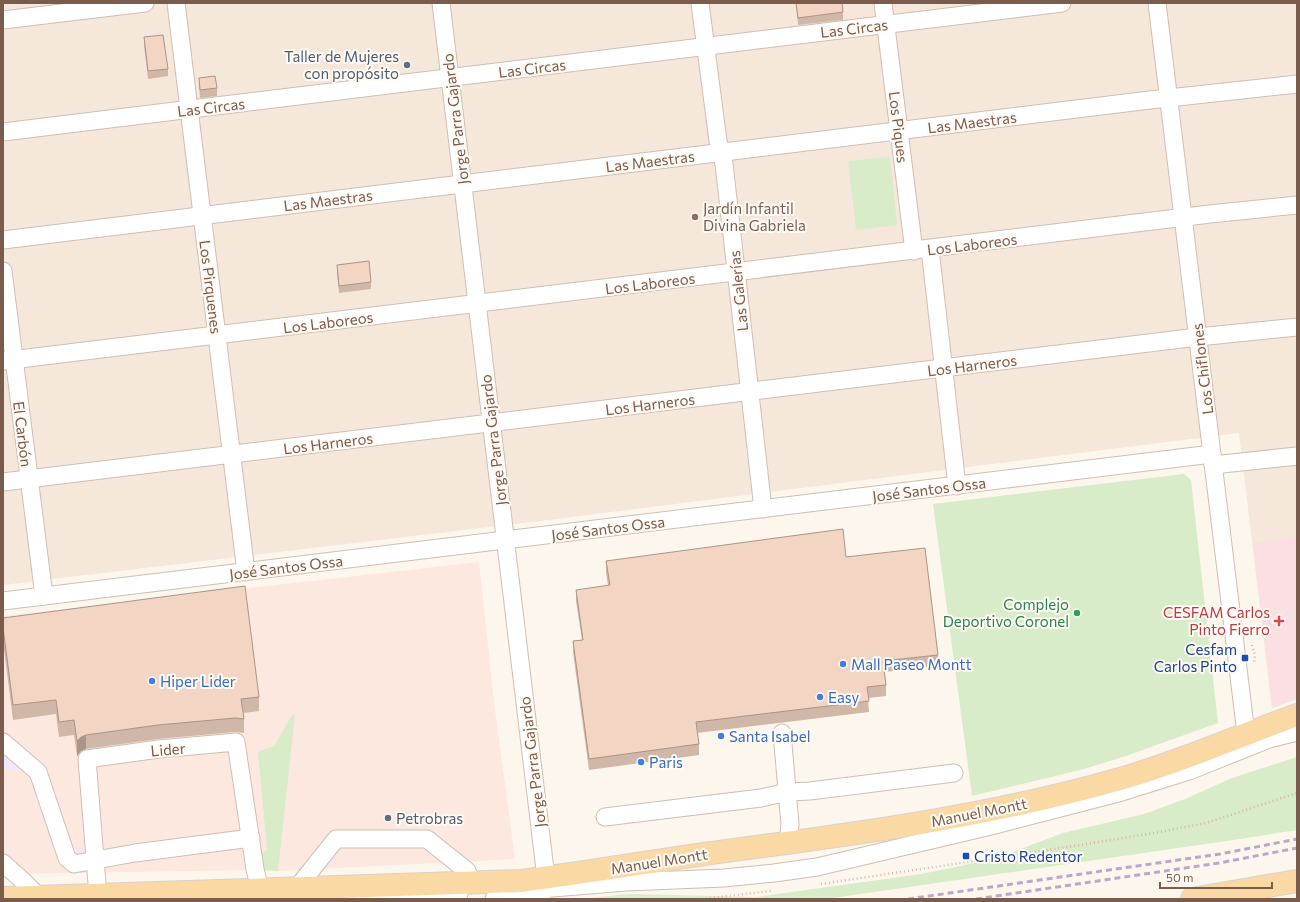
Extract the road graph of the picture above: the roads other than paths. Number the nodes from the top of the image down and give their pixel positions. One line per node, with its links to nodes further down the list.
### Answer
1 (145, 3): 8 (street)
2 (176, 3): 14 (street, Los Pirquenes)
3 (441, 3): 11 (street, Jorge Parra Gajardo)
4 (700, 3): 10 (street, Las Galerías)
5 (883, 3): 9 (street, Los Piques)
6 (1062, 3): 9 (street, Las Circas)
7 (1157, 3): 13 (street, Los Chiflones)
8 (3, 20)
9 (886, 24): 10 (street, Las Circas); 15 (street, Los Piques)
10 (706, 46): 11 (street, Las Circas); 17 (street, Las Galerías)
11 (450, 78): 14 (street, Las Circas); 18 (street, Jorge Parra Gajardo)
12 (1297, 84): 13 (street, Las Maestras)
13 (1169, 98): 15 (street, Las Maestras); 21 (street, Los Chiflones)
14 (189, 109): 16 (street, Las Circas); 20 (street, Los Pirquenes)
15 (899, 131): 17 (street, Las Maestras); 23 (street, Los Piques)
16 (3, 132)
17 (721, 153): 18 (street, Las Maestras); 25 (street, Las Galerías)
18 (463, 184): 20 (street, Las Maestras); 26 (street, Jorge Parra Gajardo)
19 (1297, 205): 21 (street, Los Laboreos)
20 (202, 216): 22 (street, Las Maestras); 28 (street, Los Pirquenes)
21 (1183, 218): 23 (street, Los Laboreos); 29 (street, Los Chiflones)
22 (3, 240)
23 (922, 250): 25 (street, Los Laboreos); 31 (street, Los Piques)
24 (3, 271): 30 (street, El Carbón)
25 (736, 273): 26 (street, Los Laboreos); 32 (street, Las Galerías)
26 (477, 304): 28 (street, Los Laboreos); 33 (street, Jorge Parra Gajardo)
27 (1297, 327): 29 (street, Los Harneros)
28 (217, 335): 30 (street, Los Laboreos); 34 (street, Los Pirquenes)
29 (1198, 337): 31 (street, Los Harneros); 36 (street, Los Chiflones)
30 (8, 361): 37 (street, El Carbón)
31 (944, 368): 32 (street, Los Harneros); 39 (street, Los Piques)
32 (750, 392): 33 (street, Los Harneros); 40 (street, Las Galerías)
33 (491, 423): 34 (street, Los Harneros); 41 (street, Jorge Parra Gajardo)
34 (232, 454): 37 (street, Los Harneros); 42 (street, Los Pirquenes)
35 (1297, 456): 36 (street, José Santos Ossa)
36 (1213, 460): 39 (street, José Santos Ossa); 48 (street, Los Chiflones)
37 (29, 479): 38 (street, Los Harneros); 43 (street, El Carbón)
38 (3, 482)
39 (957, 486): 40 (street, José Santos Ossa)
40 (763, 509): 41 (street, José Santos Ossa)
41 (505, 540): 42 (street, José Santos Ossa); 58 (street, Jorge Parra Gajardo)
42 (246, 572): 43 (street, José Santos Ossa)
43 (44, 596): 44 (street, José Santos Ossa)
44 (3, 601)
45 (1297, 715): 48 (main road, Manuel Montt)
46 (1297, 732): 66 (street, Manuel Montt)
47 (782, 733): 52 (street)
48 (1246, 734): 55 (main road, Manuel Montt)
49 (1297, 739): 67 (street, Manuel Montt)
50 (3, 742): 56 (street)
51 (954, 773): 52 (street)
52 (788, 792): 53 (street); 55 (street)
53 (605, 817)
54 (251, 838): 56 (street); 56 (street, Lider); 62 (street, Lider)
55 (788, 843): 58 (main road, Manuel Montt)
56 (94, 860): 63 (street, Lider)
57 (3, 863): 64 (street)
58 (546, 878): 60 (main road, Manuel Montt)
59 (1297, 881): 68 (main road)
60 (470, 882): 61 (main road, Manuel Montt); 61 (street)
61 (296, 888): 62 (main road, Manuel Montt)
62 (260, 890): 63 (main road, Manuel Montt)
63 (98, 896): 64 (main road, Manuel Montt)
64 (39, 897): 65 (main road, Manuel Montt)
65 (3, 898)
66 (355, 899)
67 (494, 899)
68 (1192, 899)

